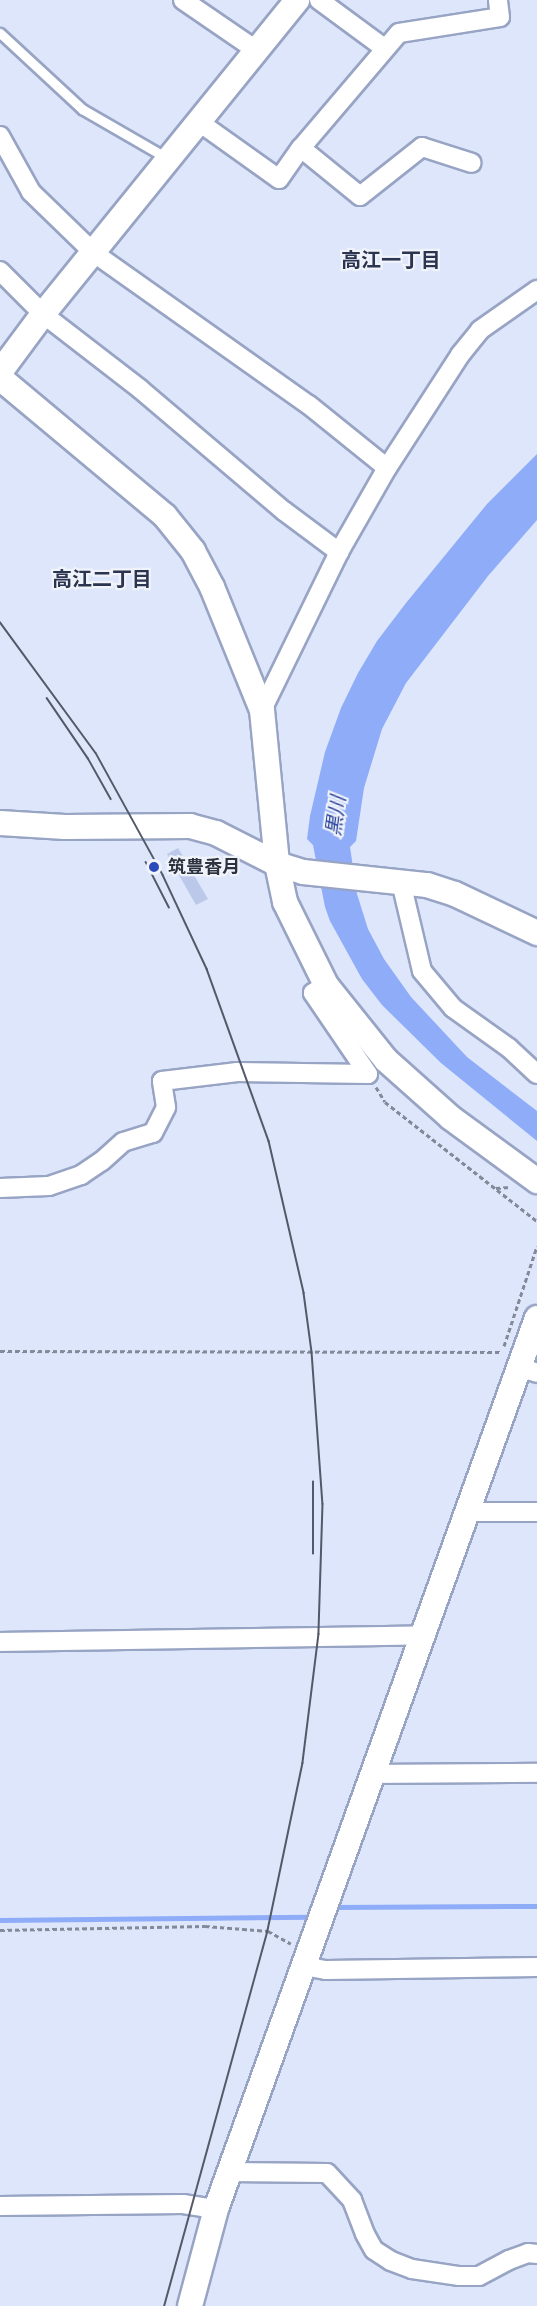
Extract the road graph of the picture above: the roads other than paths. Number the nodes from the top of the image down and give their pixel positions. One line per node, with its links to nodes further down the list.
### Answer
1 (183, 0): 7 (street)
2 (297, 0): 7 (street)
3 (319, 0): 6 (street)
4 (498, 0): 6 (street)
5 (0, 33): 11 (lane)
6 (384, 48): 10 (street)
7 (256, 50): 8 (street)
8 (199, 122): 10 (street); 11 (street)
9 (0, 136): 13 (street)
10 (301, 148): 12 (street)
11 (169, 159): 13 (street)
12 (472, 163)
13 (94, 253): 16 (street); 19 (street)
14 (0, 271): 16 (street)
15 (537, 290): 19 (street)
16 (43, 314): 17 (street); 20 (street)
17 (0, 372)
18 (0, 378): 21 (street)
19 (387, 468): 20 (street)
20 (339, 552): 21 (street)
21 (262, 710): 23 (street)
22 (0, 823): 23 (street)
23 (277, 864): 24 (street); 26 (street)
24 (392, 881): 25 (street); 27 (street)
25 (537, 933)
26 (326, 985): 28 (street); 29 (street)
27 (537, 1074)
28 (537, 1181)
29 (0, 1188)
30 (537, 1318): 31 (street)
31 (519, 1364): 32 (street)
32 (467, 1512): 33 (street); 34 (street)
33 (537, 1512)
34 (423, 1635): 35 (street); 37 (street)
35 (0, 1642)
36 (537, 1773): 37 (street)
37 (374, 1774): 38 (street)
38 (305, 1960): 39 (street); 40 (street)
39 (537, 1967)
40 (229, 2172): 42 (street); 43 (street)
41 (0, 2206): 42 (street)
42 (216, 2209): 44 (street)
43 (537, 2254)
44 (190, 2306)

